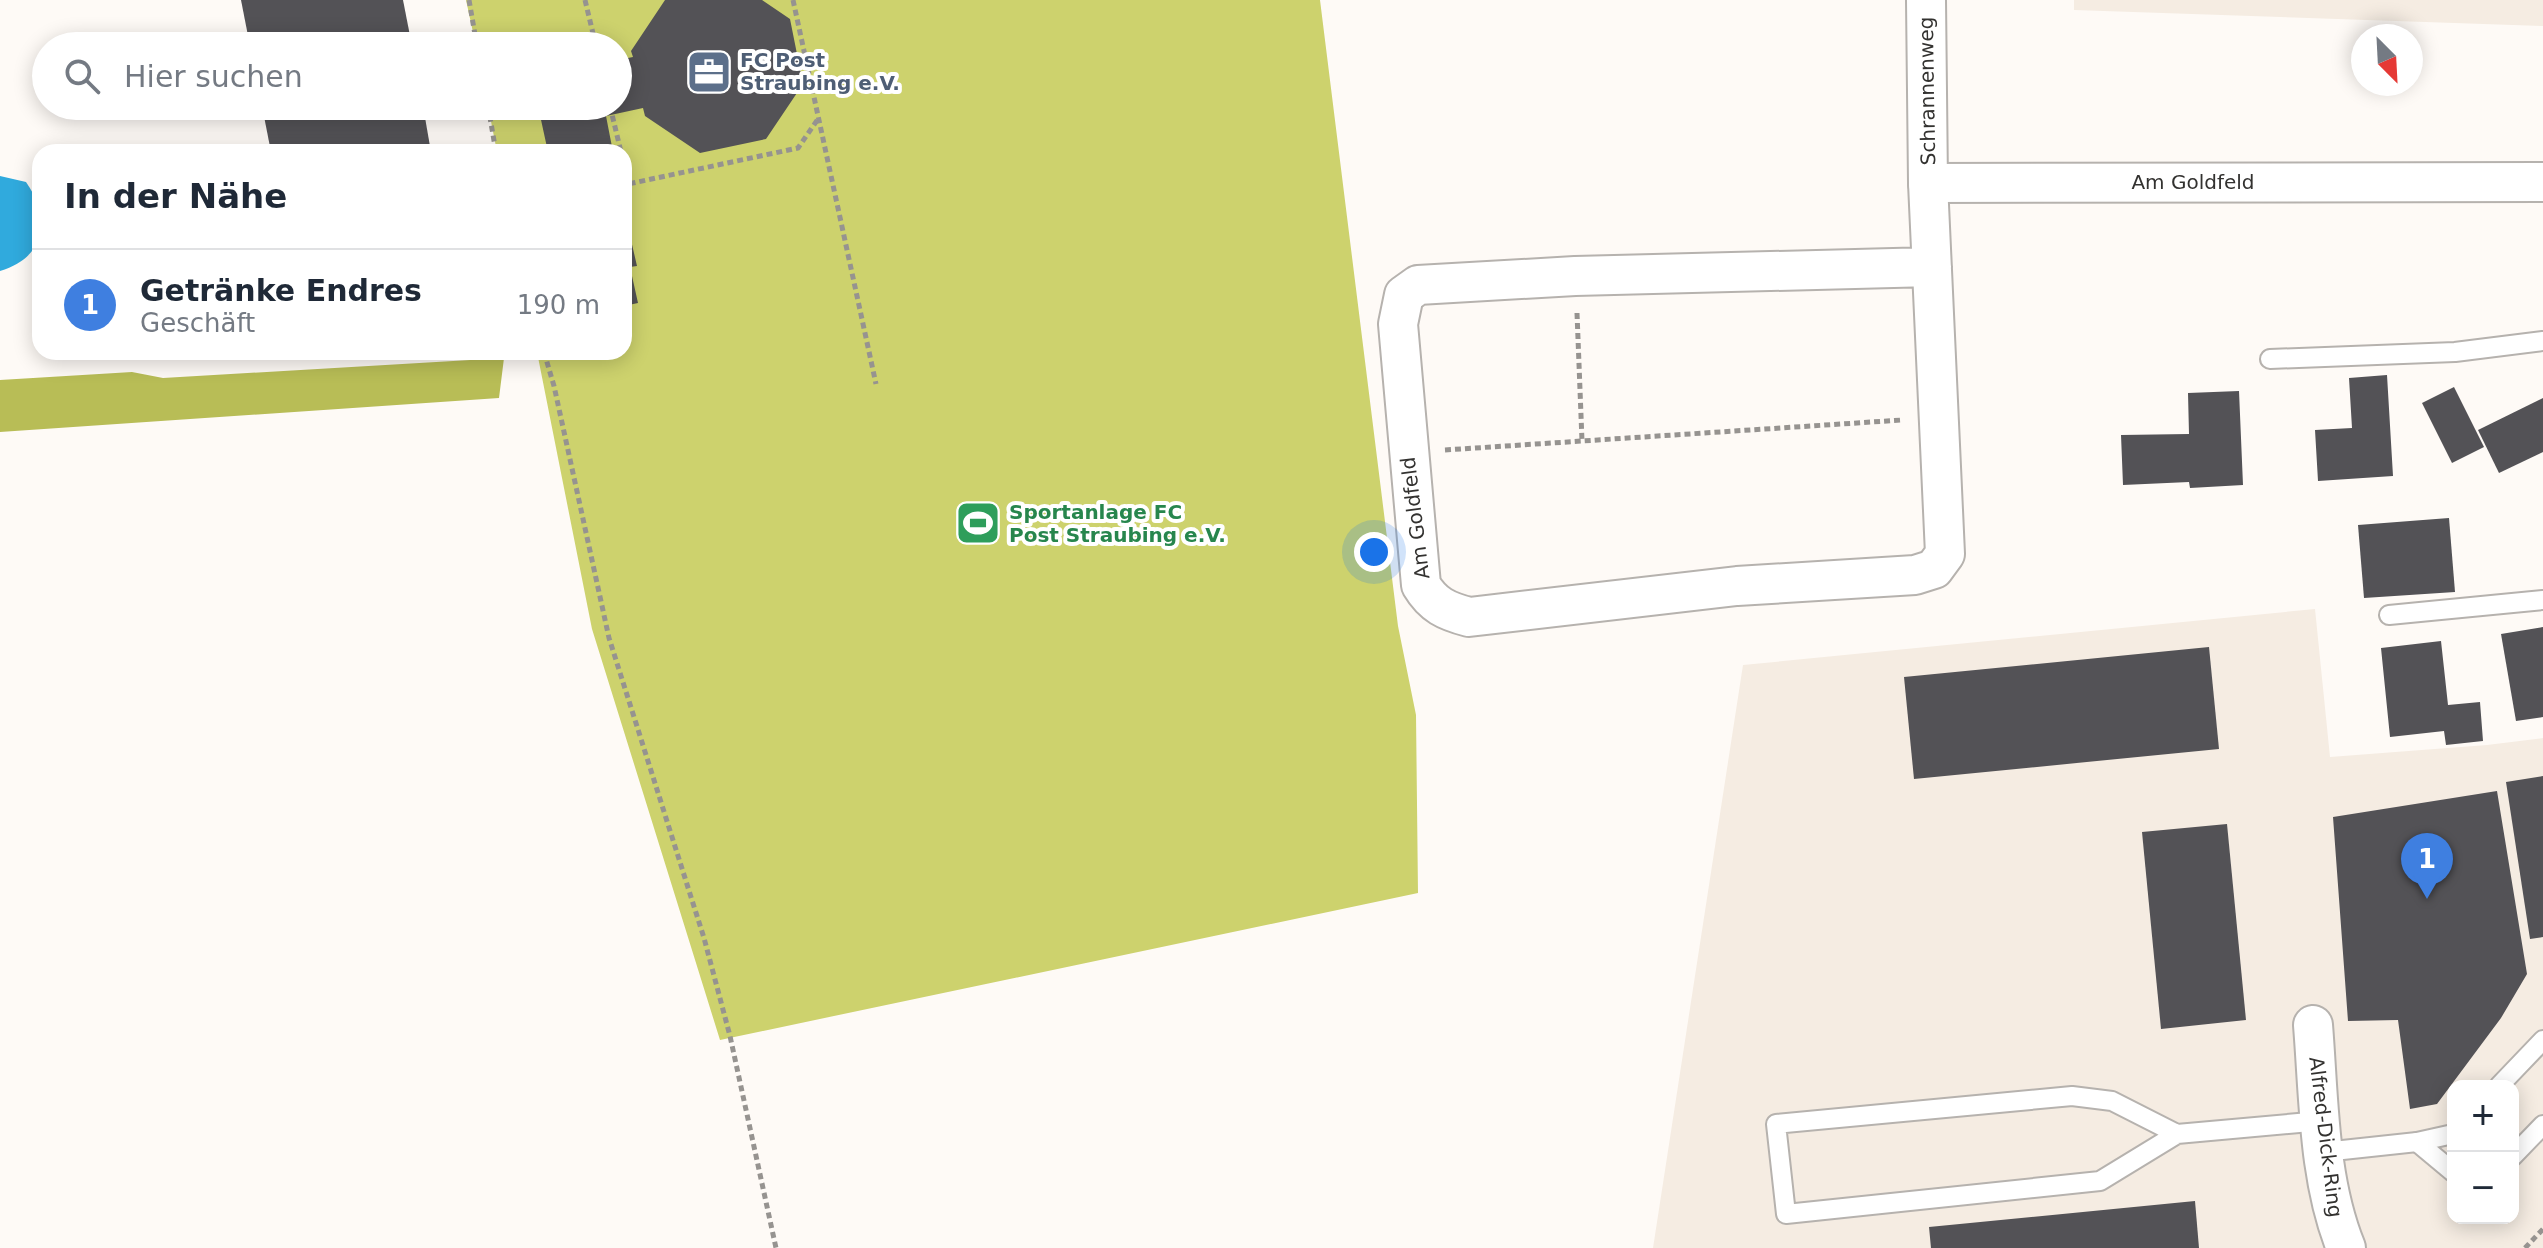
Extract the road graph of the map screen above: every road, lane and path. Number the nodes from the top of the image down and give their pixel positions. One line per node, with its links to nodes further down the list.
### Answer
1 (469, 0): 5 (path)
2 (585, 0): 6 (path)
3 (793, 0): 7 (path)
4 (1926, 0): 14 (street, Schrannenweg)
5 (475, 32)
6 (593, 32)
7 (819, 119): 13 (path); 20 (path)
8 (490, 120): 10 (path)
9 (613, 120): 11 (path)
10 (495, 144)
11 (619, 144)
12 (2543, 182): 14 (street, Am Goldfeld)
13 (632, 183)
14 (1928, 183): 15 (street, Am Goldfeld)
15 (1932, 267): 16 (street, Am Goldfeld); 21 (street, Am Goldfeld)
16 (1575, 276): 22 (path); 23 (street, Am Goldfeld)
17 (2543, 341): 18 (lane)
18 (2270, 359)
19 (546, 360): 37 (path)
20 (876, 384)
21 (1939, 418): 22 (path); 23 (street, Am Goldfeld)
22 (1582, 441): 23 (path)
23 (1407, 453)
24 (2543, 600): 25 (lane)
25 (2389, 615)
26 (2313, 1025): 32 (street, Alfred-Dick-Ring)
27 (2543, 1040): 28 (lane)
28 (2505, 1080)
29 (2543, 1125): 34 (lane)
30 (2177, 1134): 30 (lane); 32 (lane)
31 (2447, 1135): 33 (lane)
32 (2323, 1137): 33 (lane); 38 (street, Alfred-Dick-Ring)
33 (2417, 1142): 35 (lane)
34 (2517, 1152)
35 (2447, 1167)
36 (2543, 1229): 39 (path)
37 (776, 1248)
38 (2346, 1248)
39 (2525, 1248)

